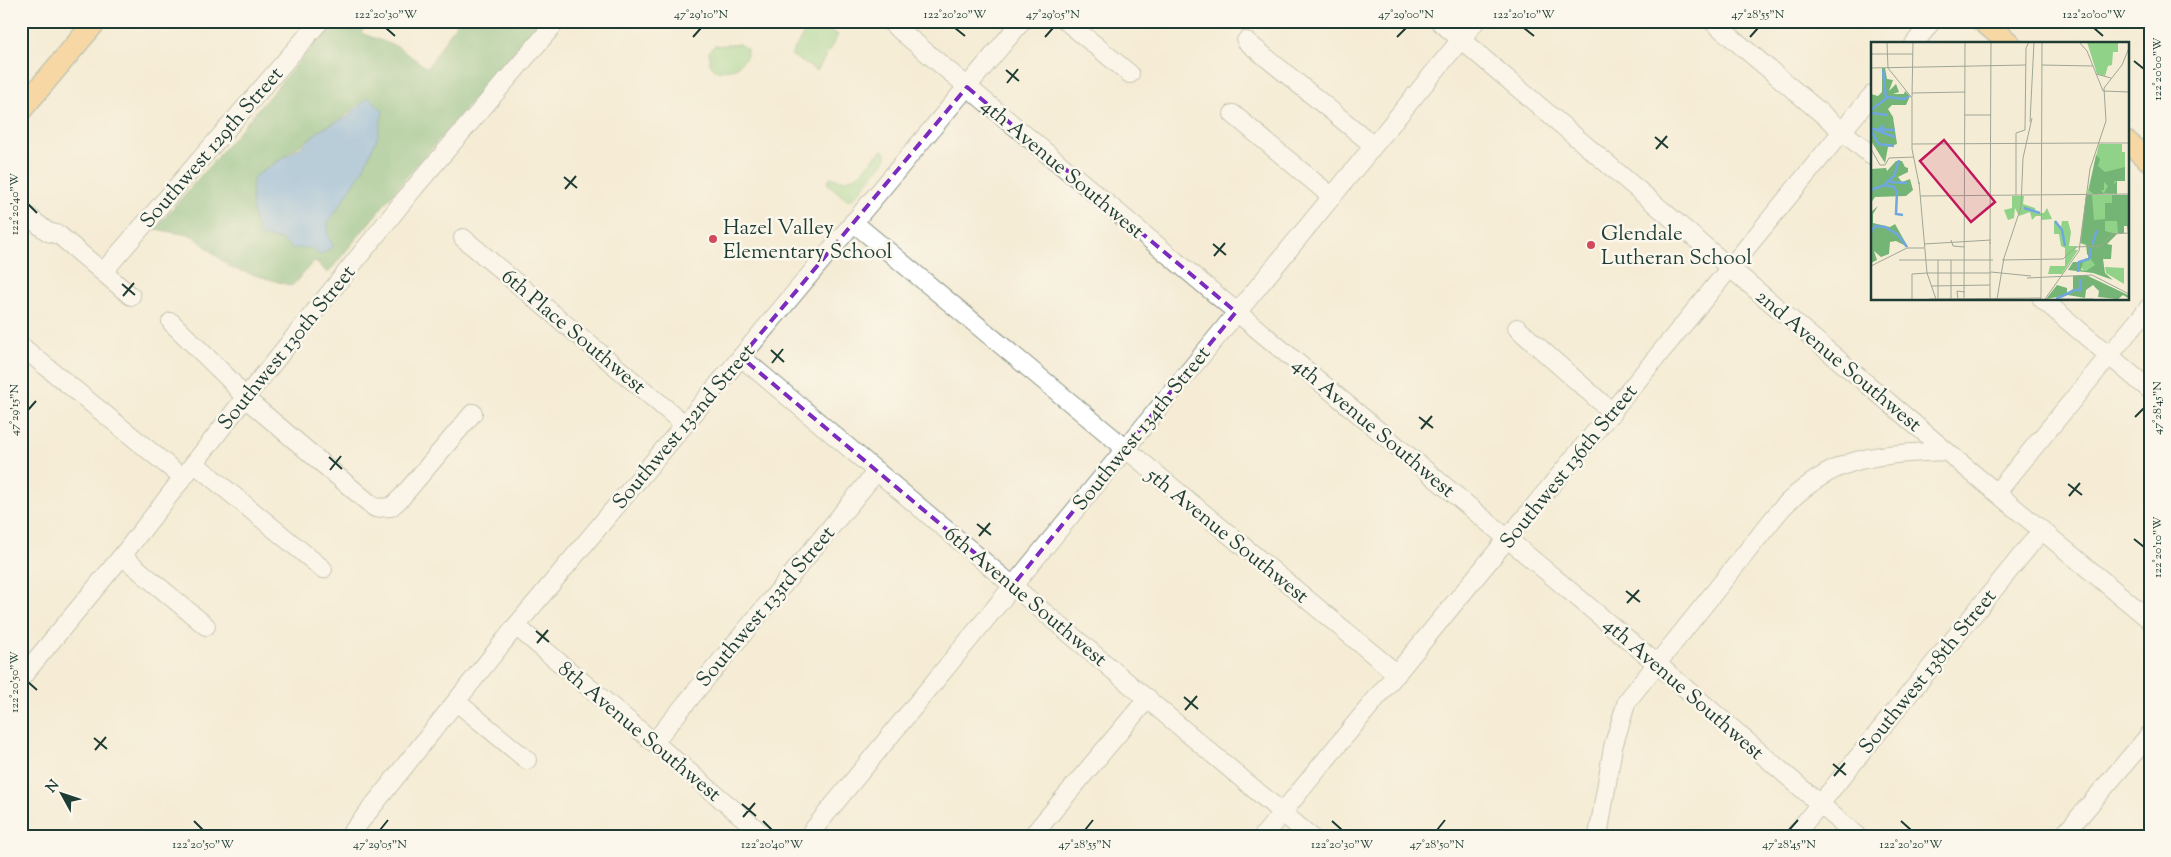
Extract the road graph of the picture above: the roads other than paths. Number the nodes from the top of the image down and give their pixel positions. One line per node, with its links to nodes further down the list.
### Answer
1 (96, 21): 19 (main road)
2 (320, 21): 31 (street, Southwest 129th Street)
3 (557, 21): 42 (street, Southwest 130th Street)
4 (889, 21): 17 (street, 4th Avenue Southwest)
5 (1022, 21): 17 (street, Southwest 132nd Street)
6 (1066, 21): 16 (street)
7 (1439, 21): 12 (street, 2nd Avenue Southwest)
8 (1476, 21): 12 (street, Southwest 134th Street)
9 (1712, 21): 21 (street)
10 (1932, 21): 14 (street)
11 (1983, 21): 15 (main road)
12 (1460, 39): 23 (street, Southwest 134th Street); 30 (street, 2nd Avenue Southwest)
13 (1246, 41): 23 (street)
14 (1916, 42)
15 (2008, 42)
16 (1130, 74)
17 (967, 87): 28 (street, Southwest 132nd Street); 35 (street, 4th Avenue Southwest)
18 (1871, 96): 21 (street, Southwest 136th Street)
19 (21, 110)
20 (1233, 114): 26 (street)
21 (1843, 131): 24 (street); 30 (street, Southwest 136th Street)
22 (2128, 143): 25 (main road)
23 (1373, 145): 26 (street, Southwest 134th Street)
24 (1871, 155)
25 (2150, 161)
26 (1331, 196): 35 (street, Southwest 134th Street)
27 (21, 211): 31 (street)
28 (853, 222): 40 (street, Southwest 132nd Street); 46 (street, 5th Avenue Southwest)
29 (463, 238): 45 (street, 6th Place Southwest)
30 (1731, 268): 44 (street, Southwest 136th Street); 47 (street, 2nd Avenue Southwest)
31 (103, 272): 32 (street)
32 (131, 296)
33 (2043, 300): 39 (street)
34 (2150, 306): 39 (street)
35 (1236, 312): 46 (street, Southwest 134th Street); 53 (street, 4th Avenue Southwest)
36 (171, 322): 42 (street)
37 (1517, 328): 44 (street)
38 (21, 346): 50 (street)
39 (2110, 356): 41 (street); 51 (street)
40 (741, 357): 45 (street, Southwest 132nd Street); 49 (street, 6th Avenue Southwest)
41 (2150, 390)
42 (244, 398): 43 (street); 48 (street, Southwest 130th Street)
43 (473, 413)
44 (1612, 413): 53 (street, Southwest 136th Street)
45 (684, 424): 59 (street, Southwest 132nd Street)
46 (1123, 449): 56 (street, Southwest 134th Street); 61 (street, 5th Avenue Southwest)
47 (1946, 451): 51 (street, 2nd Avenue Southwest); 60 (street)
48 (194, 463): 50 (street, Southwest 130th Street); 55 (street)
49 (877, 471): 56 (street, 6th Avenue Southwest); 66 (street, Southwest 133rd Street)
50 (183, 478): 54 (street, Southwest 130th Street)
51 (1997, 492): 52 (street, 2nd Avenue Southwest)
52 (2042, 530): 57 (street, 2nd Avenue Southwest); 68 (street, Southwest 138th Street)
53 (1508, 540): 60 (street, 4th Avenue Southwest); 61 (street, Southwest 136th Street)
54 (122, 556): 58 (street); 62 (street, Southwest 130th Street)
55 (323, 569)
56 (1013, 585): 63 (street, 6th Avenue Southwest); 72 (street, Southwest 134th Street)
57 (2150, 620)
58 (206, 626)
59 (516, 626): 64 (street, Southwest 132nd Street); 66 (street, 8th Avenue Southwest)
60 (1656, 663): 68 (street, 4th Avenue Southwest); 76 (street)
61 (1397, 674): 69 (street, Southwest 136th Street)
62 (21, 678)
63 (1148, 698): 69 (street, 6th Avenue Southwest); 73 (street)
64 (458, 702): 67 (street); 70 (street, Southwest 132nd Street)
65 (2150, 734): 79 (street)
66 (654, 742): 71 (street, 8th Avenue Southwest)
67 (527, 760)
68 (1819, 804): 77 (street, Southwest 138th Street); 78 (street, 4th Avenue Southwest)
69 (1282, 813): 74 (street, Southwest 136th Street); 75 (street, 6th Avenue Southwest)
70 (349, 836)
71 (765, 836)
72 (808, 836)
73 (1032, 836)
74 (1263, 836)
75 (1310, 836)
76 (1598, 836)
77 (1794, 836)
78 (1857, 836)
79 (2063, 836)

